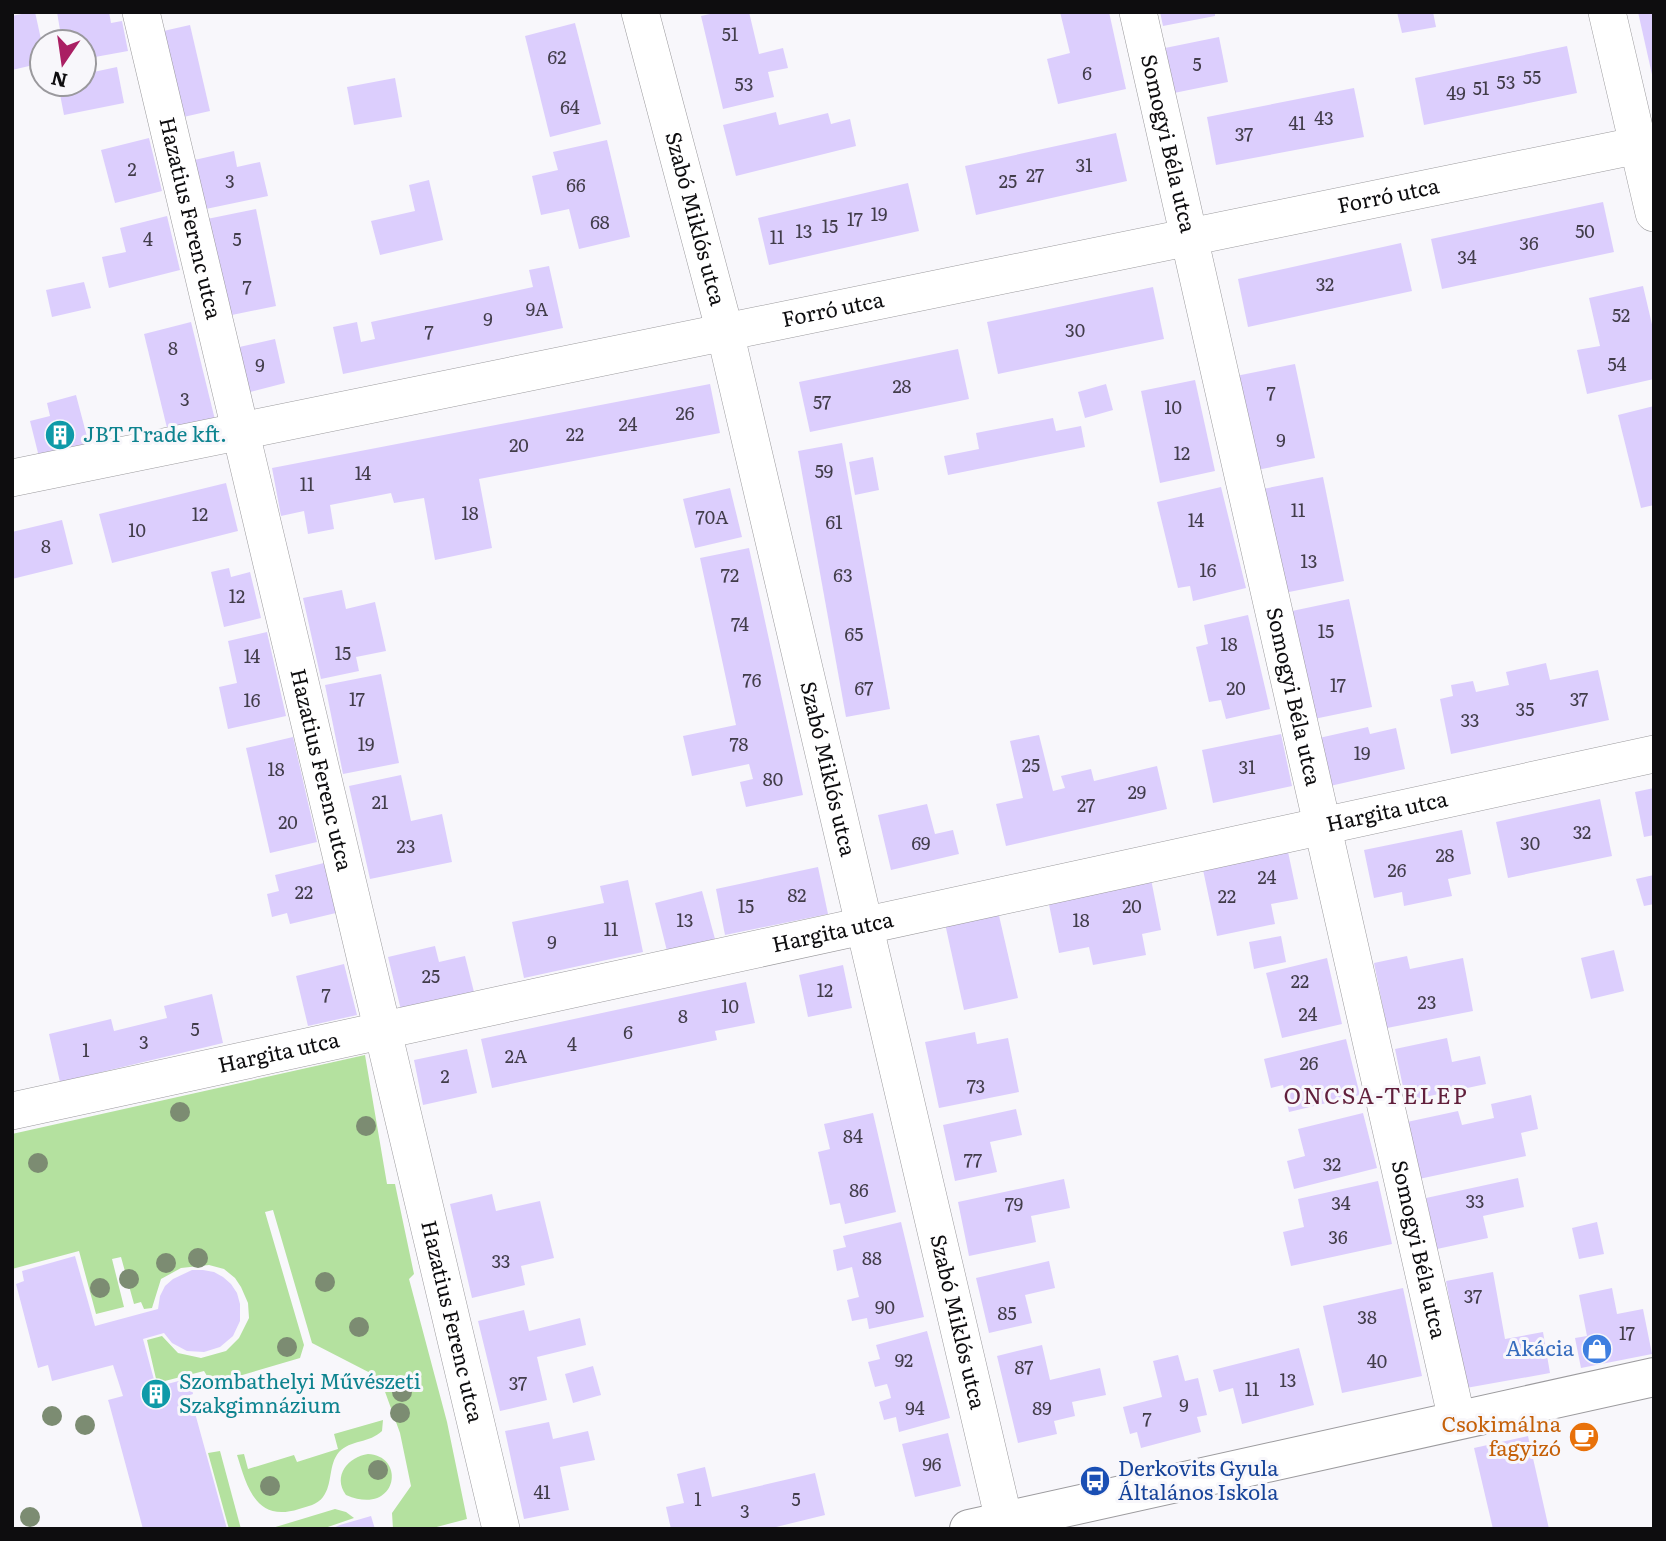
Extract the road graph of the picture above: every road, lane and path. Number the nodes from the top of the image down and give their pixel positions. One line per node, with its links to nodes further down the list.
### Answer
1 (141, 12): 9 (street, Hazatius Ferenc utca)
2 (640, 12): 8 (street, Szabó Miklós utca)
3 (1138, 12): 7 (street, Somogyi Béla utca)
4 (1607, 12): 5 (street)
5 (1646, 143): 6 (street); 7 (street, Forró utca)
6 (1654, 213)
7 (1189, 237): 8 (street, Forró utca); 12 (street, Somogyi Béla utca)
8 (725, 332): 9 (street, Forró utca); 13 (street, Szabó Miklós utca)
9 (242, 431): 10 (street, Forró utca); 14 (street, Hazatius Ferenc utca)
10 (12, 478)
11 (1654, 754): 12 (street, Hargita utca)
12 (1323, 826): 13 (street, Hargita utca); 17 (street, Somogyi Béla utca)
13 (863, 926): 14 (street, Hargita utca); 18 (street, Szabó Miklós utca)
14 (383, 1031): 15 (street, Hargita utca); 19 (street, Hazatius Ferenc utca)
15 (12, 1111)
16 (1654, 1377): 17 (street)
17 (1458, 1420): 18 (street)
18 (993, 1526)
19 (501, 1529)

